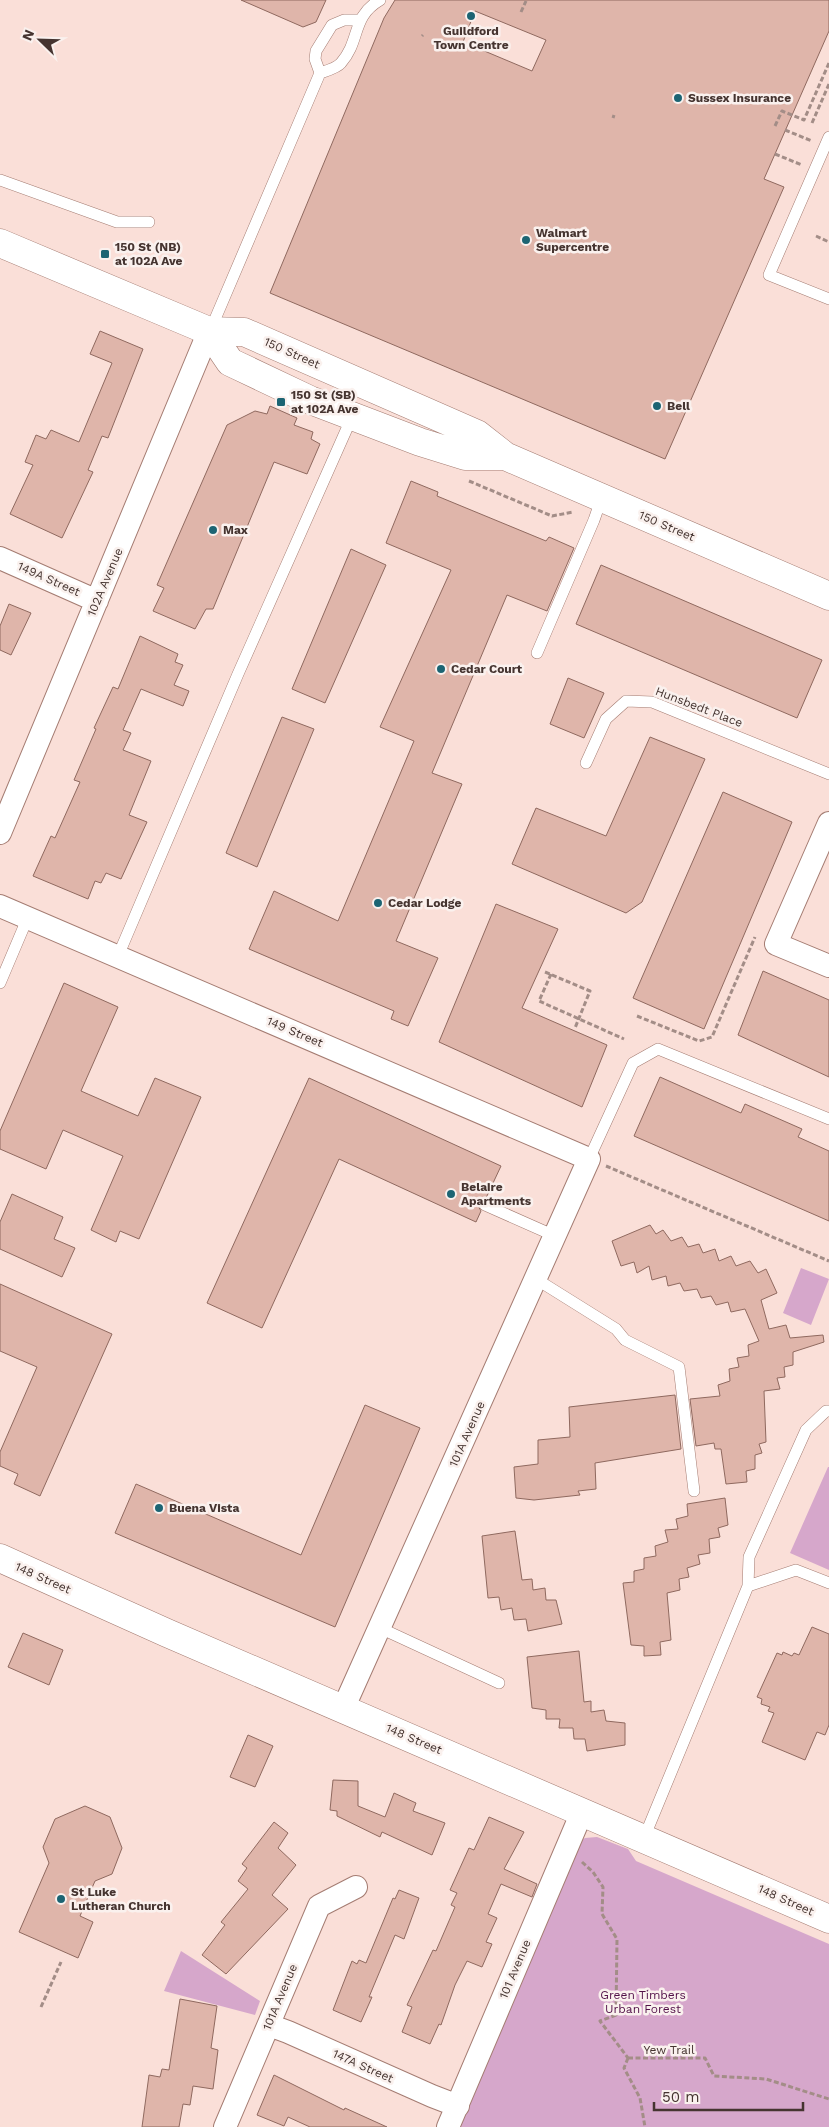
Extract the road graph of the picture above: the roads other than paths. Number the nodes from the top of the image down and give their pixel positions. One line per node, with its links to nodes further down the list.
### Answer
1 (380, 0): 2 (lane)
2 (359, 20): 3 (lane); 3 (lane)
3 (320, 74): 9 (lane)
4 (829, 137): 8 (lane)
5 (0, 180): 6 (lane)
6 (149, 222)
7 (0, 243): 9 (main road, 150 Street)
8 (829, 299)
9 (209, 331): 10 (main road, 150 Street); 11 (main road, 150 Street); 15 (street, 102A Avenue)
10 (352, 417): 11 (main road, 150 Street); 23 (lane)
11 (505, 456): 12 (main road, 150 Street)
12 (598, 509): 14 (main road, 150 Street); 16 (lane)
13 (0, 558): 15 (street, 149A Street)
14 (829, 596)
15 (97, 601): 20 (street, 102A Avenue)
16 (537, 653)
17 (586, 762): 18 (lane, Hunsbedt Place)
18 (829, 774)
19 (829, 823): 24 (street)
20 (0, 833)
21 (0, 906): 22 (street, 149 Street)
22 (28, 918): 23 (street, 149 Street); 25 (lane)
23 (118, 956): 27 (street, 149 Street)
24 (829, 966)
25 (0, 983)
26 (829, 1119): 27 (lane)
27 (596, 1162): 29 (street, 101A Avenue)
28 (486, 1205): 29 (lane)
29 (555, 1236): 30 (street, 101A Avenue)
30 (536, 1279): 32 (lane); 36 (street, 101A Avenue)
31 (829, 1410): 35 (lane)
32 (694, 1491)
33 (0, 1558): 38 (main road, 148 Street)
34 (829, 1583): 35 (lane)
35 (748, 1586): 40 (lane)
36 (380, 1628): 37 (lane); 38 (street, 101A Avenue)
37 (499, 1683)
38 (343, 1709): 39 (main road, 148 Street)
39 (582, 1812): 40 (main road, 148 Street); 44 (street, 101 Avenue)
40 (644, 1838): 42 (main road, 148 Street)
41 (356, 1887): 43 (street, 101A Avenue)
42 (829, 1919)
43 (269, 2025): 44 (street, 147A Street); 45 (street, 101A Avenue)
44 (458, 2106): 46 (street, 101 Avenue)
45 (225, 2127)
46 (448, 2127)

